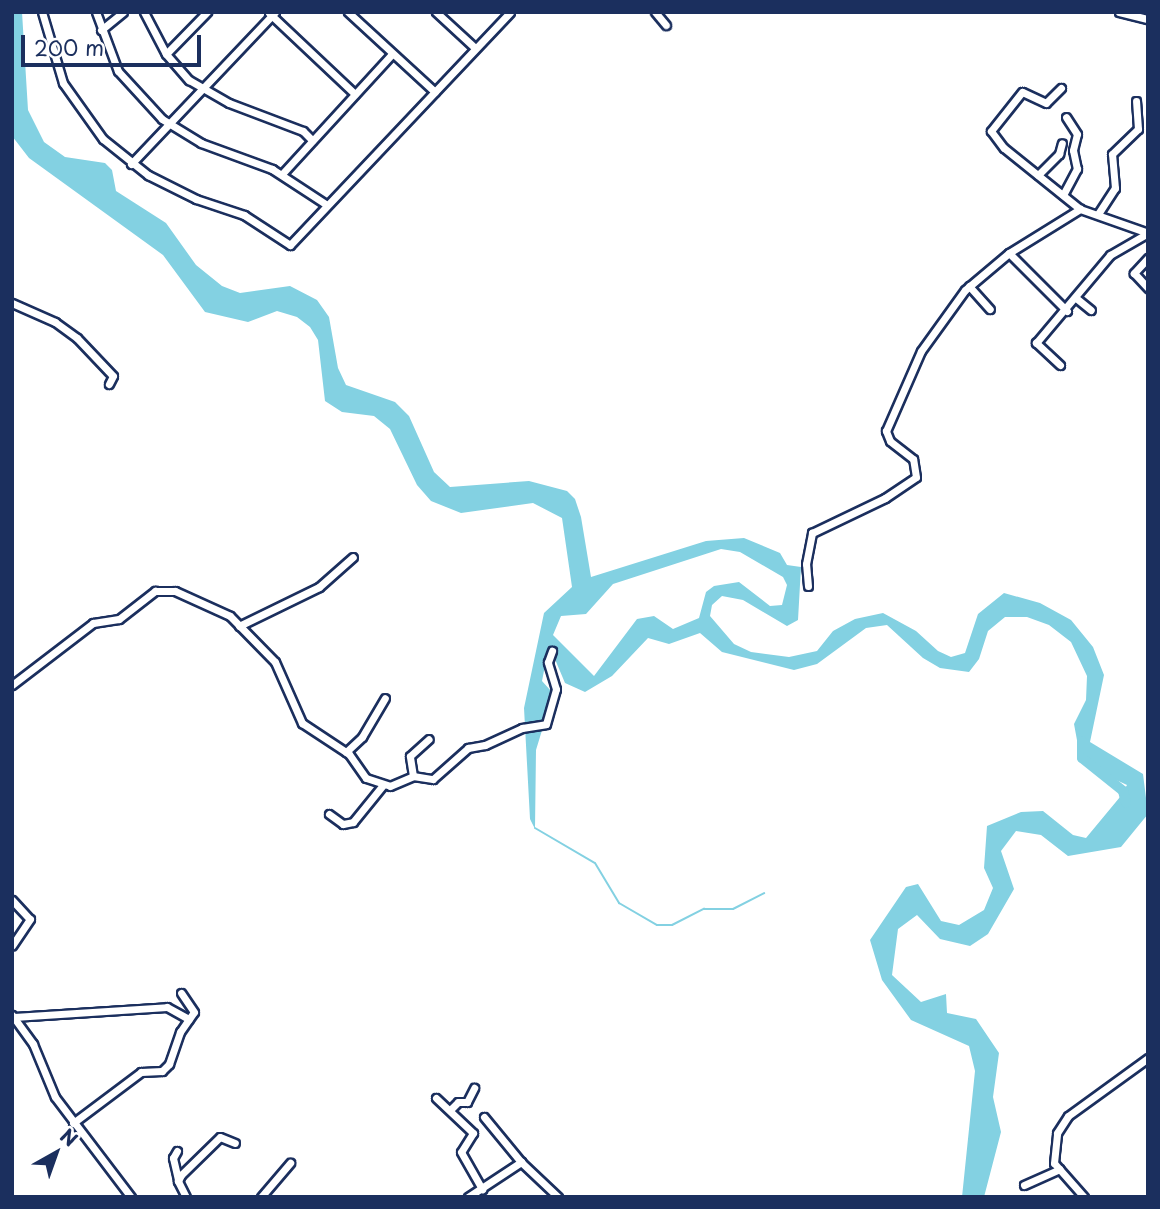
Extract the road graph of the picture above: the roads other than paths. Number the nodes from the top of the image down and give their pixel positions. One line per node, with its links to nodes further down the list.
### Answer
1 (42, 12): 27 (street)
2 (96, 12): 14 (street)
3 (124, 12): 14 (street)
4 (144, 12): 16 (street)
5 (207, 12): 16 (street)
6 (348, 12): 17 (street)
7 (436, 12): 15 (street)
8 (510, 12): 15 (street)
9 (655, 12): 13 (street)
10 (1119, 12): 12 (street)
11 (271, 13): 19 (street); 21 (street)
12 (1148, 19)
13 (666, 25)
14 (101, 30): 24 (street)
15 (475, 48): 20 (street)
16 (166, 54): 19 (street)
17 (392, 54): 20 (street); 21 (street)
18 (1061, 88): 29 (street)
19 (202, 89): 24 (street); 25 (street)
20 (435, 92): 31 (street)
21 (355, 94): 25 (street)
22 (1136, 101): 33 (street)
23 (1066, 117): 30 (street)
24 (169, 124): 27 (street); 28 (street)
25 (312, 140): 28 (street)
26 (1062, 143): 29 (street)
27 (131, 164): 31 (street)
28 (282, 174): 31 (street)
29 (1038, 175): 30 (street)
30 (1063, 195): 32 (street)
31 (327, 205)
32 (1080, 209): 33 (street); 35 (street)
33 (1098, 214): 34 (street)
34 (1148, 233): 39 (street)
35 (1009, 253): 37 (street); 43 (street)
36 (1148, 258): 38 (street)
37 (969, 286): 41 (street); 47 (street)
38 (1148, 288)
39 (1076, 298): 42 (street); 43 (street)
40 (12, 303): 45 (street)
41 (990, 309)
42 (1091, 310)
43 (1067, 311): 44 (street)
44 (1059, 365)
45 (110, 384)
46 (353, 557): 48 (street)
47 (808, 586)
48 (239, 626): 50 (street); 53 (street)
49 (551, 651): 54 (street)
50 (12, 685)
51 (385, 698): 53 (street)
52 (429, 739): 54 (street)
53 (346, 751): 55 (street)
54 (413, 776): 55 (street)
55 (383, 785): 56 (street)
56 (329, 814)
57 (12, 900): 58 (street)
58 (12, 946)
59 (181, 993): 61 (street)
60 (13, 1016): 61 (street); 67 (street)
61 (189, 1019): 67 (street)
62 (1148, 1058): 72 (street)
63 (474, 1088): 65 (street)
64 (436, 1098): 65 (street)
65 (450, 1110): 75 (street)
66 (484, 1117): 70 (street)
67 (73, 1123): 76 (street)
68 (235, 1143): 73 (street)
69 (177, 1151): 73 (street)
70 (521, 1162): 75 (street); 80 (street)
71 (290, 1163): 78 (street)
72 (1060, 1169): 74 (street); 81 (street)
73 (178, 1181): 77 (street)
74 (1024, 1185)
75 (482, 1189): 79 (street)
76 (131, 1197)
77 (186, 1197)
78 (261, 1197)
79 (468, 1197)
80 (558, 1197)
81 (1084, 1197)

